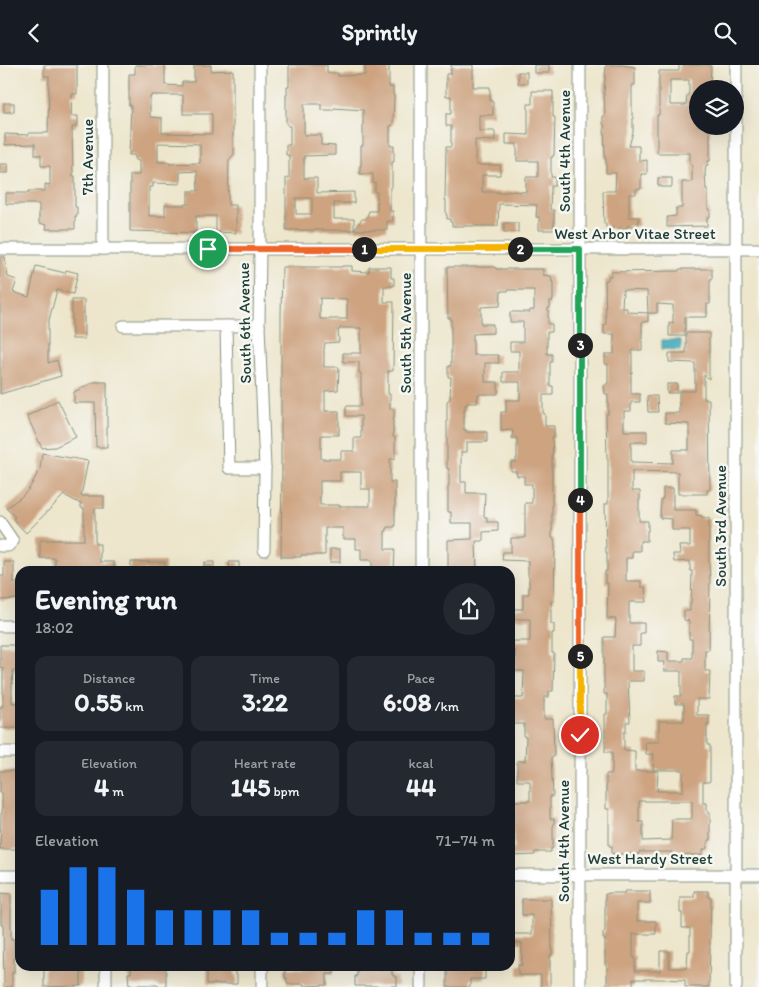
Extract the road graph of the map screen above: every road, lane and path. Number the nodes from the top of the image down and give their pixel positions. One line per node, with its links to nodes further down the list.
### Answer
1 (103, 65): 7 (street, 7th Avenue)
2 (260, 65): 12 (street, South 6th Avenue)
3 (421, 65): 8 (street, South 5th Avenue)
4 (580, 65): 9 (street, South 4th Avenue)
5 (736, 65): 10 (street, South 3rd Avenue)
6 (0, 249): 7 (street, West Arbor Vitae Street)
7 (103, 249): 12 (street, West Arbor Vitae Street)
8 (422, 249): 9 (street, West Arbor Vitae Street); 12 (street, West Arbor Vitae Street); 20 (street, South 5th Avenue)
9 (580, 249): 10 (street, West Arbor Vitae Street); 25 (street, South 4th Avenue)
10 (736, 249): 11 (street, West Arbor Vitae Street); 27 (street, South 3rd Avenue)
11 (759, 249)
12 (260, 250): 15 (street, South 6th Avenue)
13 (123, 326): 14 (street)
14 (226, 326): 15 (street); 16 (street)
15 (259, 326): 16 (street, South 6th Avenue)
16 (265, 468): 19 (street, South 6th Avenue)
17 (0, 522): 18 (street)
18 (0, 546)
19 (264, 550)
20 (422, 566)
21 (0, 626): 22 (street)
22 (15, 626)
23 (0, 752): 24 (street)
24 (15, 752)
25 (580, 874): 26 (street, West Hardy Street); 27 (street, West Hardy Street); 37 (street, South 4th Avenue)
26 (515, 875)
27 (737, 875): 28 (street, West Hardy Street); 38 (street, South 3rd Avenue)
28 (759, 875)
29 (0, 876): 30 (street)
30 (15, 876)
31 (106, 971): 34 (street)
32 (262, 971): 35 (street)
33 (421, 971): 36 (street)
34 (106, 987)
35 (262, 987)
36 (421, 987)
37 (580, 987)
38 (736, 987)

